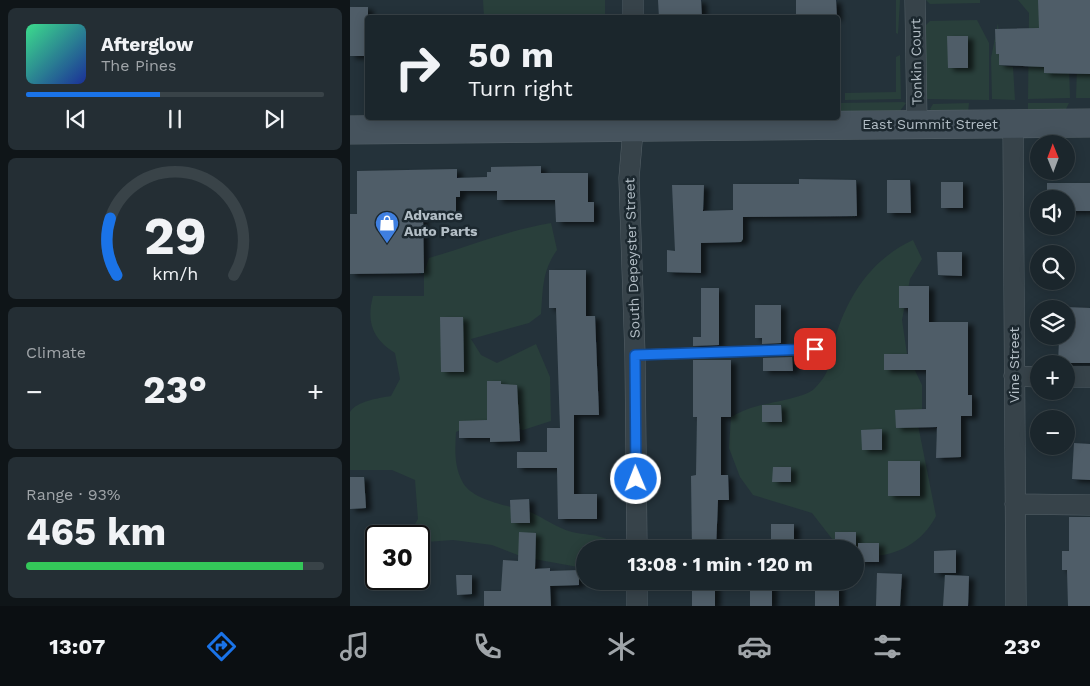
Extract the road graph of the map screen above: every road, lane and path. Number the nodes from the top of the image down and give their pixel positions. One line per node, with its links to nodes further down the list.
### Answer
1 (633, 0): 3 (street)
2 (915, 0): 6 (street, Tonkin Court)
3 (633, 15)
4 (634, 122): 6 (street, East Summit Street); 8 (street, East Summit Street); 10 (street, South Depeyster Street)
5 (1090, 123): 7 (street, East Summit Street)
6 (917, 124): 7 (street, East Summit Street)
7 (1013, 124): 11 (street, Vine Street)
8 (350, 130)
9 (815, 349): 10 (lane)
10 (635, 355): 17 (street, South Depeyster Street)
11 (1014, 376): 12 (street); 15 (street, Vine Street)
12 (1030, 377)
13 (1075, 377): 14 (street)
14 (1090, 377)
15 (1015, 504): 16 (street); 20 (street, Vine Street)
16 (1090, 505)
17 (637, 540)
18 (637, 590): 19 (street)
19 (638, 606)
20 (1016, 606)

